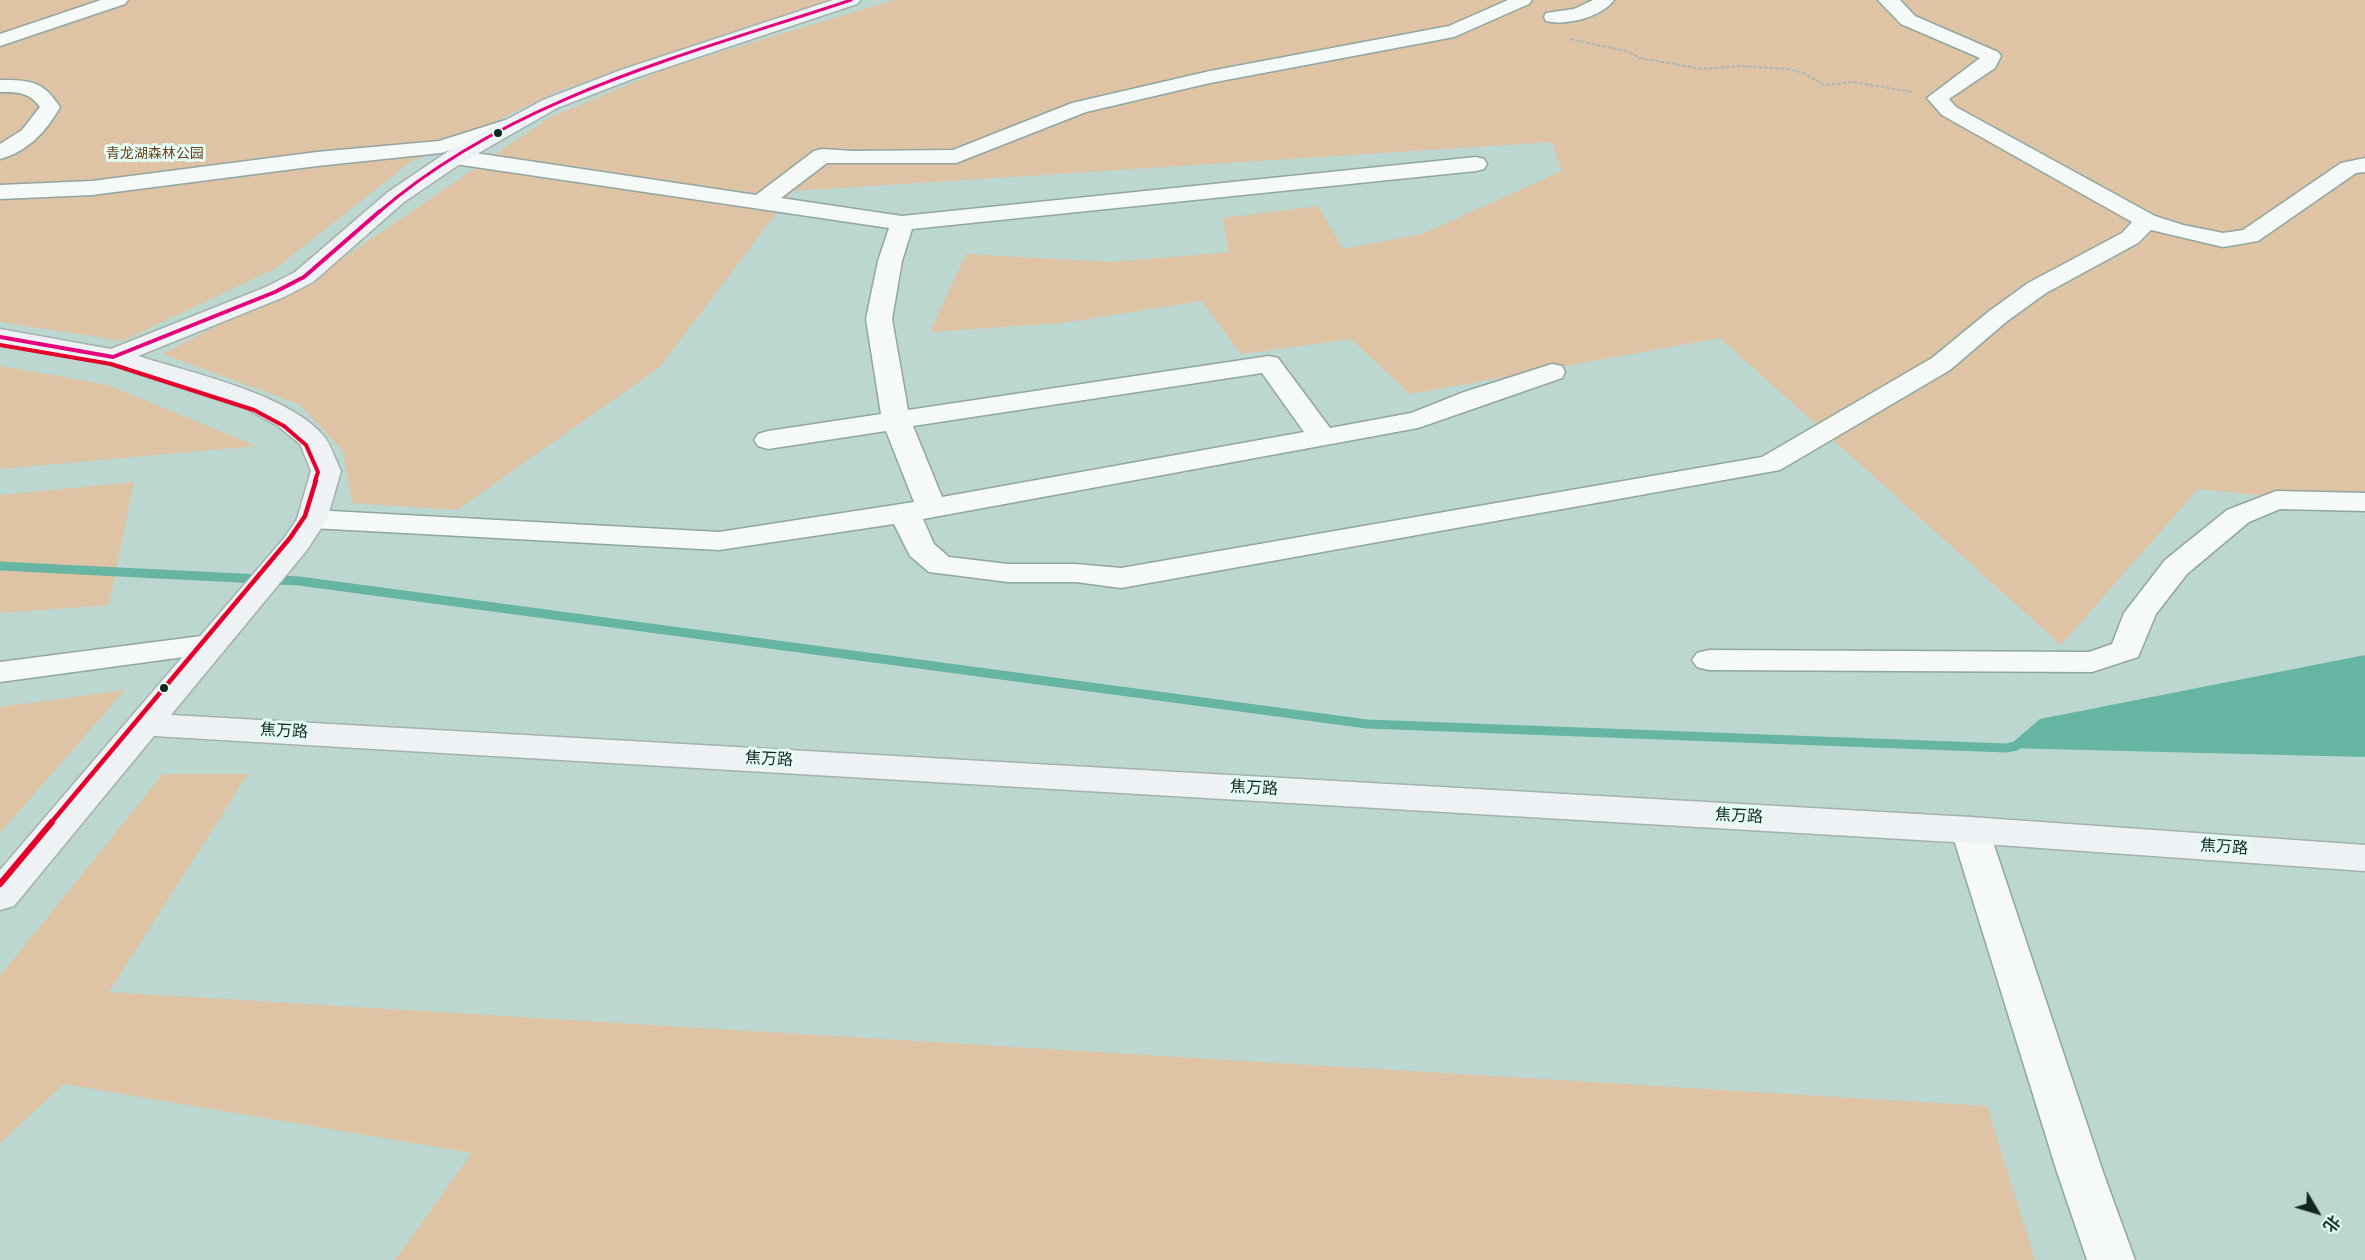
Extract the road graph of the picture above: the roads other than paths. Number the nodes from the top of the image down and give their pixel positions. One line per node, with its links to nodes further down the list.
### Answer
1 (119, 0): 7 (street)
2 (851, 0): 9 (main road)
3 (1523, 0): 15 (street)
4 (1605, 0): 6 (street)
5 (1887, 0): 16 (street)
6 (1553, 17)
7 (0, 40)
8 (0, 86): 10 (street)
9 (512, 124): 11 (main road); 14 (street)
10 (0, 152)
11 (456, 157): 15 (street); 19 (main road)
12 (1476, 164): 17 (street)
13 (2365, 165): 16 (street)
14 (0, 192)
15 (761, 202): 17 (street)
16 (2147, 221): 25 (street)
17 (902, 223): 21 (street)
18 (0, 337): 19 (main road)
19 (113, 357): 26 (main road)
20 (1552, 372): 22 (street)
21 (896, 420): 22 (street); 23 (street); 25 (street)
22 (1322, 437): 25 (street)
23 (768, 440)
24 (2365, 502): 28 (street)
25 (918, 511): 26 (street)
26 (304, 531): 27 (main road)
27 (210, 645): 29 (street); 30 (main road)
28 (1709, 660)
29 (0, 672)
30 (143, 724): 31 (main road, 焦万路); 33 (main road)
31 (1970, 830): 32 (main road, 焦万路); 34 (street)
32 (2365, 858)
33 (0, 896)
34 (2111, 1260)

